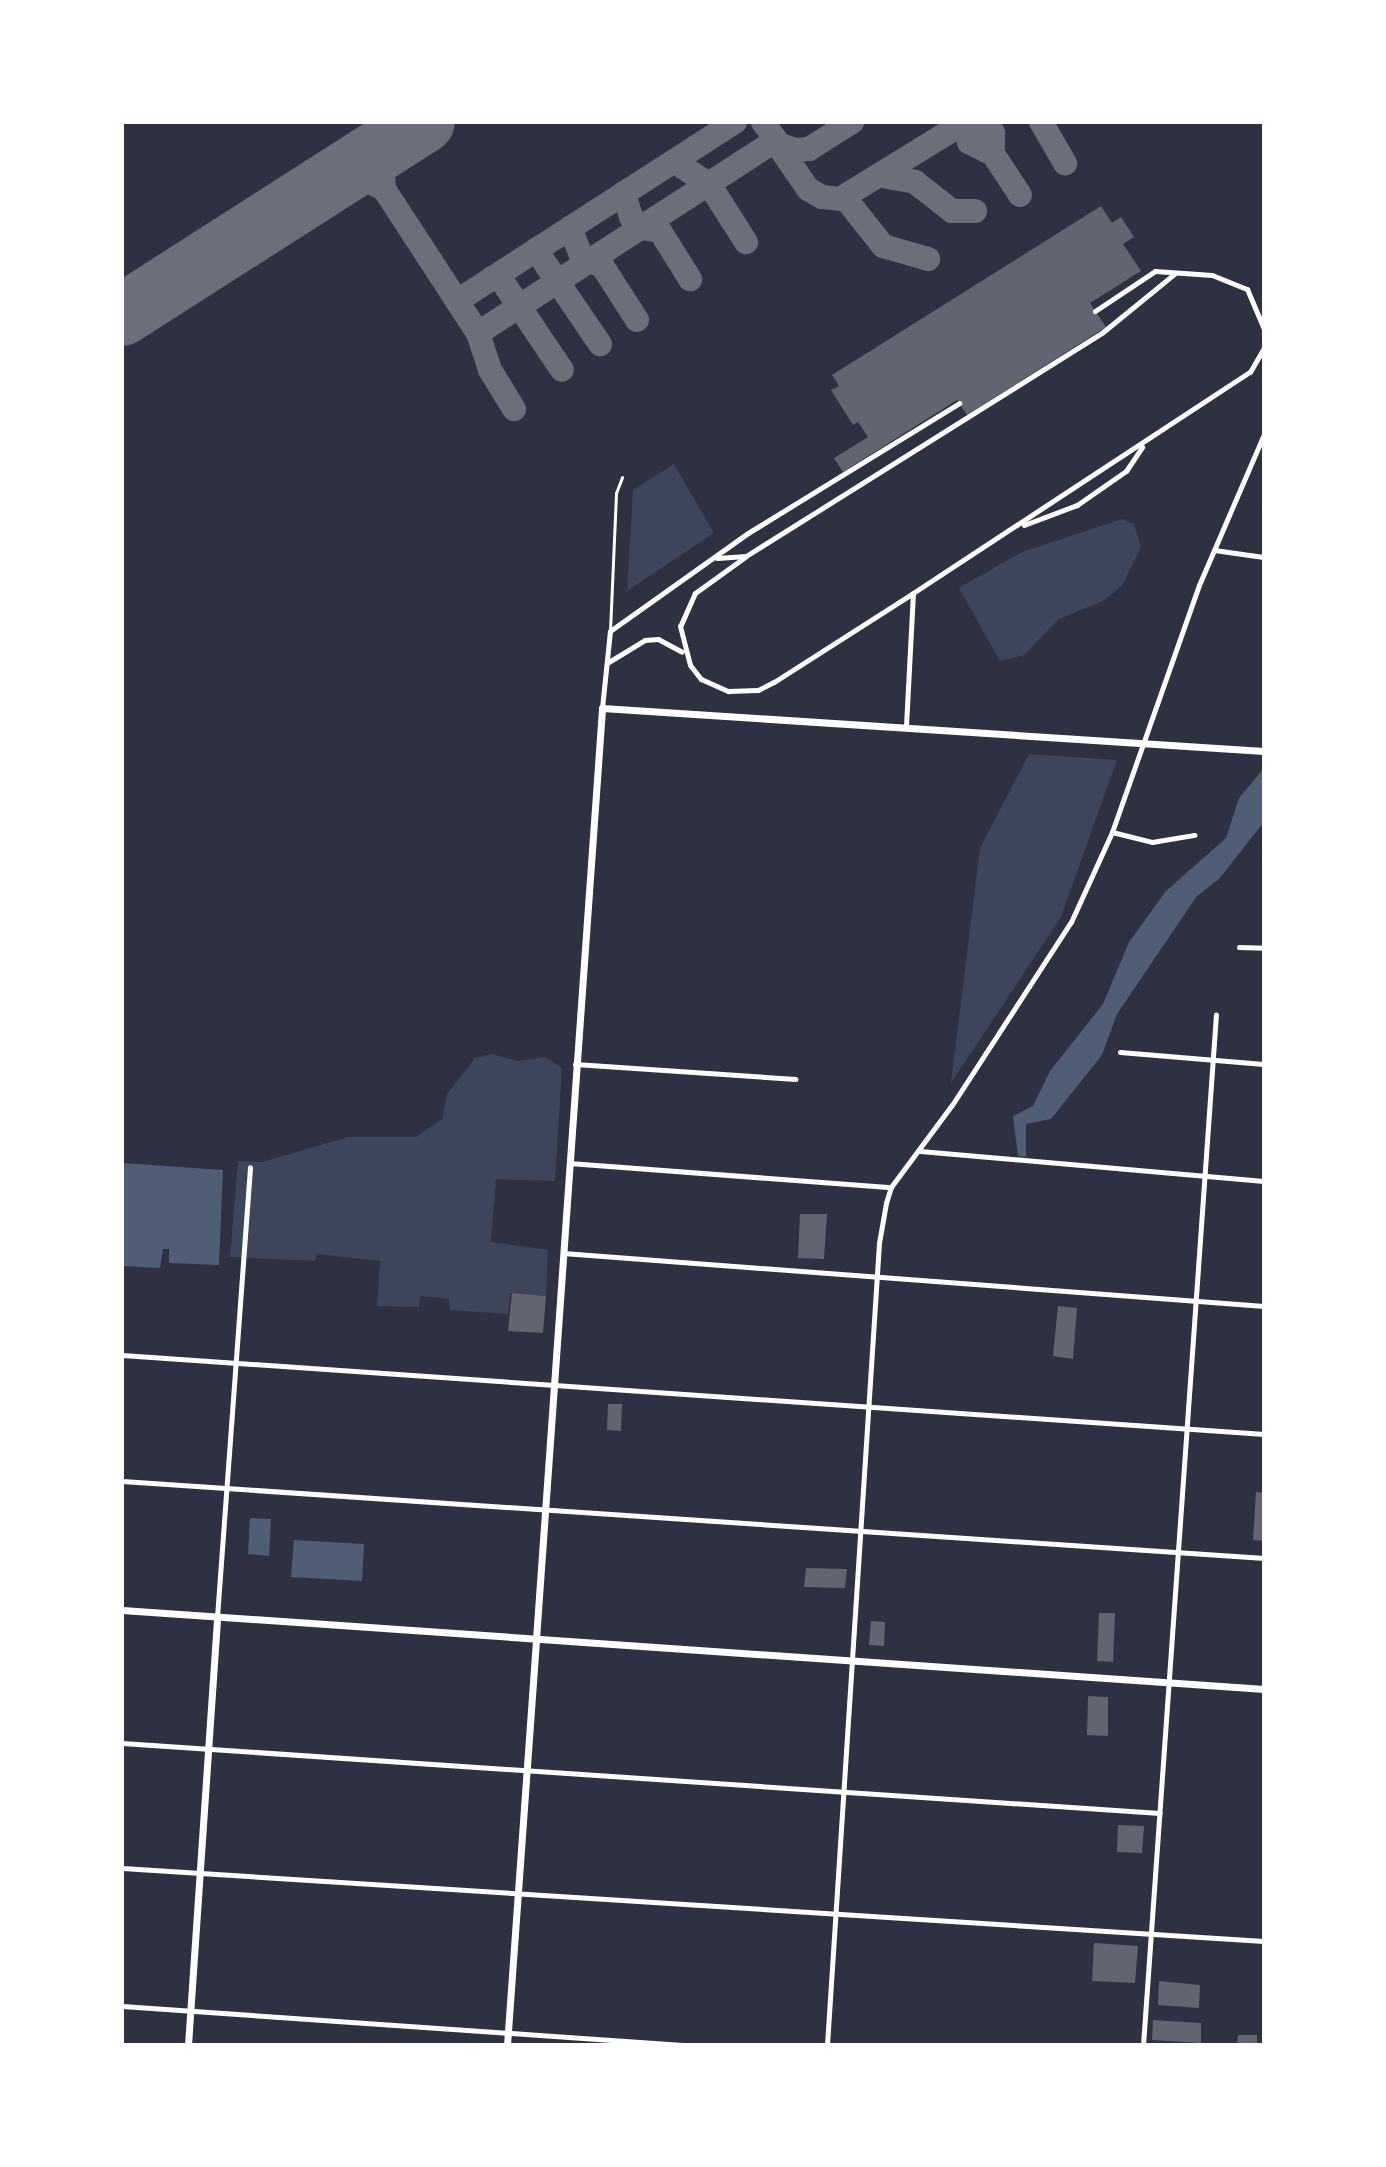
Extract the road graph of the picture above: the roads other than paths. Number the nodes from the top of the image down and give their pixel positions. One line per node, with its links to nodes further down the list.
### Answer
1 (1174, 274): 2 (street); 3 (street); 11 (street)
2 (1095, 311)
3 (1264, 329)
4 (1264, 348): 7 (street)
5 (959, 403): 13 (street)
6 (1264, 434): 10 (street)
7 (1143, 445): 9 (street); 9 (street)
8 (622, 477): 15 (lane)
9 (1019, 526): 14 (street)
10 (1213, 550): 12 (street); 20 (street)
11 (746, 556): 13 (street); 16 (street)
12 (1264, 557)
13 (717, 558): 15 (street)
14 (913, 593): 16 (street); 19 (street)
15 (610, 631): 17 (street)
16 (682, 652): 17 (street)
17 (606, 664): 18 (street)
18 (602, 708): 19 (main road); 29 (main road)
19 (906, 726): 20 (main road)
20 (1144, 746): 21 (main road); 22 (street)
21 (1263, 749)
22 (1112, 832): 23 (street); 32 (street)
23 (1194, 835)
24 (1239, 947): 25 (street)
25 (1264, 948)
26 (1216, 1015): 28 (street)
27 (1120, 1052): 28 (street)
28 (1211, 1061): 30 (street); 35 (street)
29 (574, 1064): 31 (street); 33 (main road)
30 (1264, 1064)
31 (795, 1079)
32 (919, 1151): 35 (street); 37 (street)
33 (567, 1163): 37 (street); 38 (main road)
34 (250, 1167): 43 (street)
35 (1205, 1177): 36 (street); 40 (street)
36 (1264, 1181)
37 (891, 1187): 39 (street)
38 (562, 1253): 39 (street); 44 (main road)
39 (879, 1274): 40 (street); 45 (street)
40 (1196, 1301): 41 (street); 46 (street)
41 (1264, 1306)
42 (122, 1355): 43 (street)
43 (234, 1362): 44 (street); 49 (street)
44 (552, 1386): 45 (street); 50 (main road)
45 (870, 1406): 46 (street); 51 (street)
46 (1186, 1427): 47 (street); 52 (street)
47 (1264, 1434)
48 (122, 1481): 49 (street)
49 (225, 1488): 50 (street); 55 (street)
50 (543, 1512): 51 (street); 56 (main road)
51 (861, 1529): 52 (street); 57 (street)
52 (1178, 1551): 53 (street); 58 (street)
53 (1264, 1558)
54 (122, 1610): 55 (main road)
55 (217, 1617): 56 (main road); 61 (main road)
56 (536, 1639): 57 (main road); 62 (main road)
57 (852, 1661): 58 (main road); 63 (street)
58 (1170, 1681): 59 (main road); 64 (street)
59 (1264, 1689)
60 (122, 1743): 61 (street)
61 (208, 1749): 62 (street); 66 (main road)
62 (526, 1771): 63 (street); 67 (main road)
63 (846, 1790): 64 (street); 68 (street)
64 (1160, 1813): 69 (street)
65 (122, 1868): 66 (street)
66 (199, 1873): 67 (street); 72 (main road)
67 (517, 1894): 68 (street); 73 (main road)
68 (837, 1913): 69 (street); 77 (street)
69 (1151, 1933): 70 (street); 78 (street)
70 (1264, 1941)
71 (122, 2006): 72 (street)
72 (190, 2011): 73 (street); 74 (main road)
73 (508, 2032): 75 (main road); 76 (street)
74 (188, 2045)
75 (507, 2045)
76 (683, 2045)
77 (827, 2045)
78 (1143, 2045)

